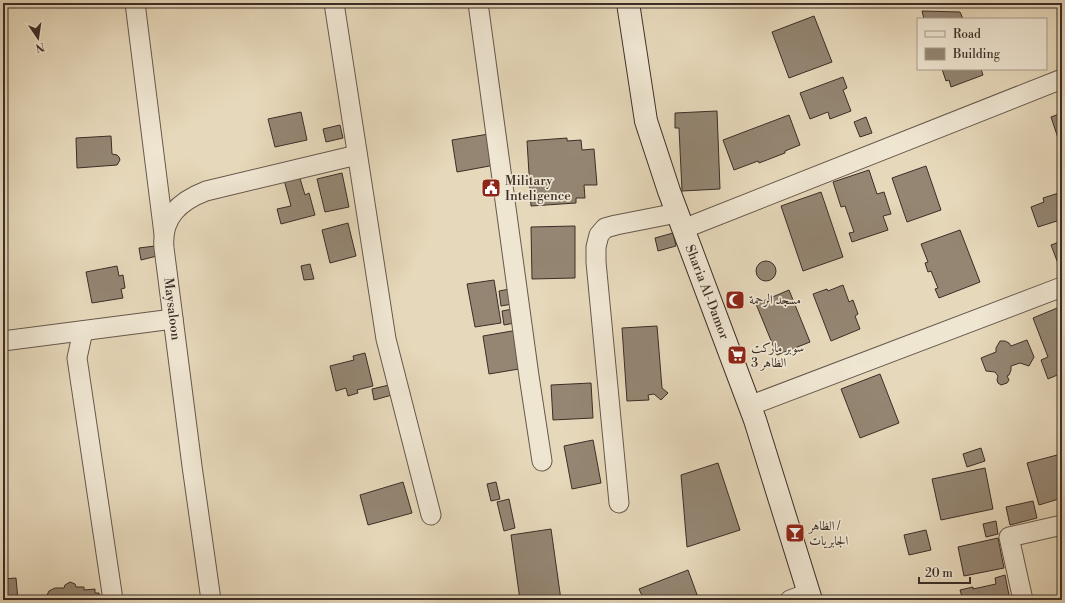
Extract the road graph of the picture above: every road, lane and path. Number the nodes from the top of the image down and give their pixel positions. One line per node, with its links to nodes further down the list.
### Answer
1 (135, 3): 8 (street)
2 (334, 3): 6 (street)
3 (478, 3): 14 (street)
4 (628, 3): 7 (street, Sharia Al-Damor)
5 (1062, 79): 7 (street)
6 (357, 154): 8 (street, Maysaloon); 16 (street)
7 (680, 221): 13 (street, Sharia Al-Damor); 15 (street)
8 (164, 235): 10 (street, Maysaloon)
9 (1062, 287): 13 (street)
10 (173, 319): 11 (street); 20 (street, Maysaloon)
11 (83, 331): 12 (street); 19 (street)
12 (3, 341)
13 (750, 406): 18 (street, Sharia Al-Damor)
14 (542, 460)
15 (619, 503)
16 (431, 515)
17 (1062, 525): 21 (street)
18 (804, 598)
19 (113, 600)
20 (211, 600)
21 (1023, 600)

